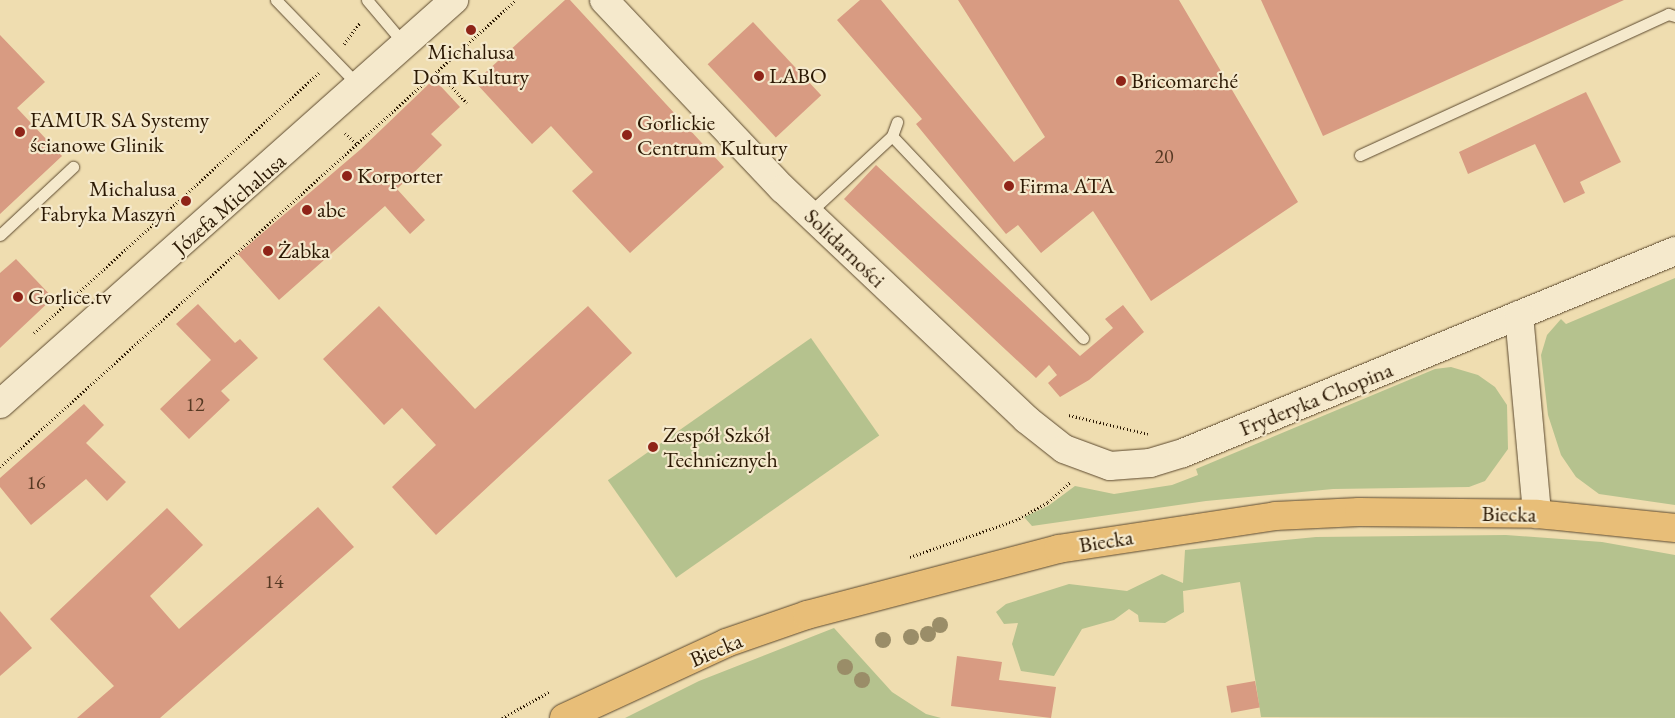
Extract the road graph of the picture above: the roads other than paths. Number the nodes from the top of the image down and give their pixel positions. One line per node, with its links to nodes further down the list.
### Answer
1 (276, 0): 7 (lane)
2 (454, 0): 6 (street, Józefa Michalusa)
3 (604, 0): 12 (street, Solidarności)
4 (370, 3): 6 (lane)
5 (1675, 16): 10 (lane)
6 (406, 46): 7 (street, Józefa Michalusa)
7 (360, 88): 17 (street, Józefa Michalusa)
8 (897, 122): 9 (lane)
9 (892, 136): 12 (lane); 16 (lane)
10 (1360, 155)
11 (73, 166): 13 (lane)
12 (808, 214): 18 (street, Solidarności)
13 (0, 235)
14 (1675, 251): 15 (street, Fryderyka Chopina)
15 (1519, 315): 18 (street, Fryderyka Chopina); 19 (street)
16 (1083, 338)
17 (0, 404)
18 (1110, 466)
19 (1537, 514): 20 (main road, Biecka); 21 (main road, Biecka)
20 (1675, 528)
21 (564, 718)

